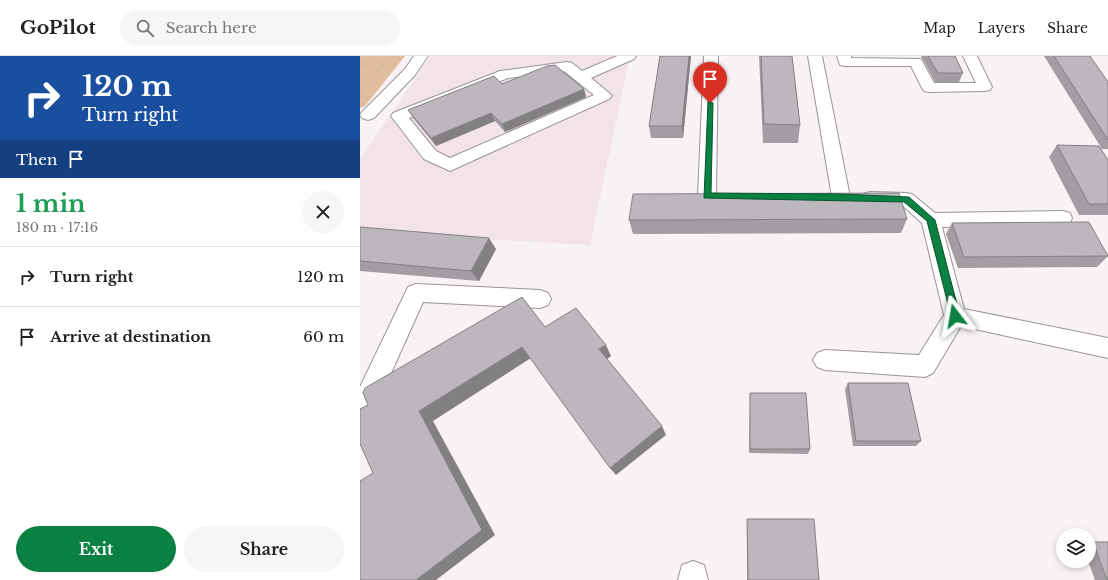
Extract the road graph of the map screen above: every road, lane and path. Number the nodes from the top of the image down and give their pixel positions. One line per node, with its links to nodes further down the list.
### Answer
1 (390, 56): 9 (path)
2 (421, 56): 12 (lane)
3 (629, 56): 10 (lane)
4 (712, 56): 14 (lane)
5 (815, 56): 16 (lane)
6 (844, 56): 7 (lane)
7 (970, 56)
8 (360, 64): 9 (path)
9 (384, 64): 11 (path)
10 (581, 77): 13 (lane); 13 (lane)
11 (360, 93)
12 (364, 116): 13 (lane)
13 (399, 116)
14 (707, 196)
15 (1063, 218): 16 (lane)
16 (931, 220): 18 (lane)
17 (540, 299): 21 (lane)
18 (955, 316): 19 (lane); 20 (lane)
19 (1108, 348)
20 (825, 360)
21 (360, 414)

